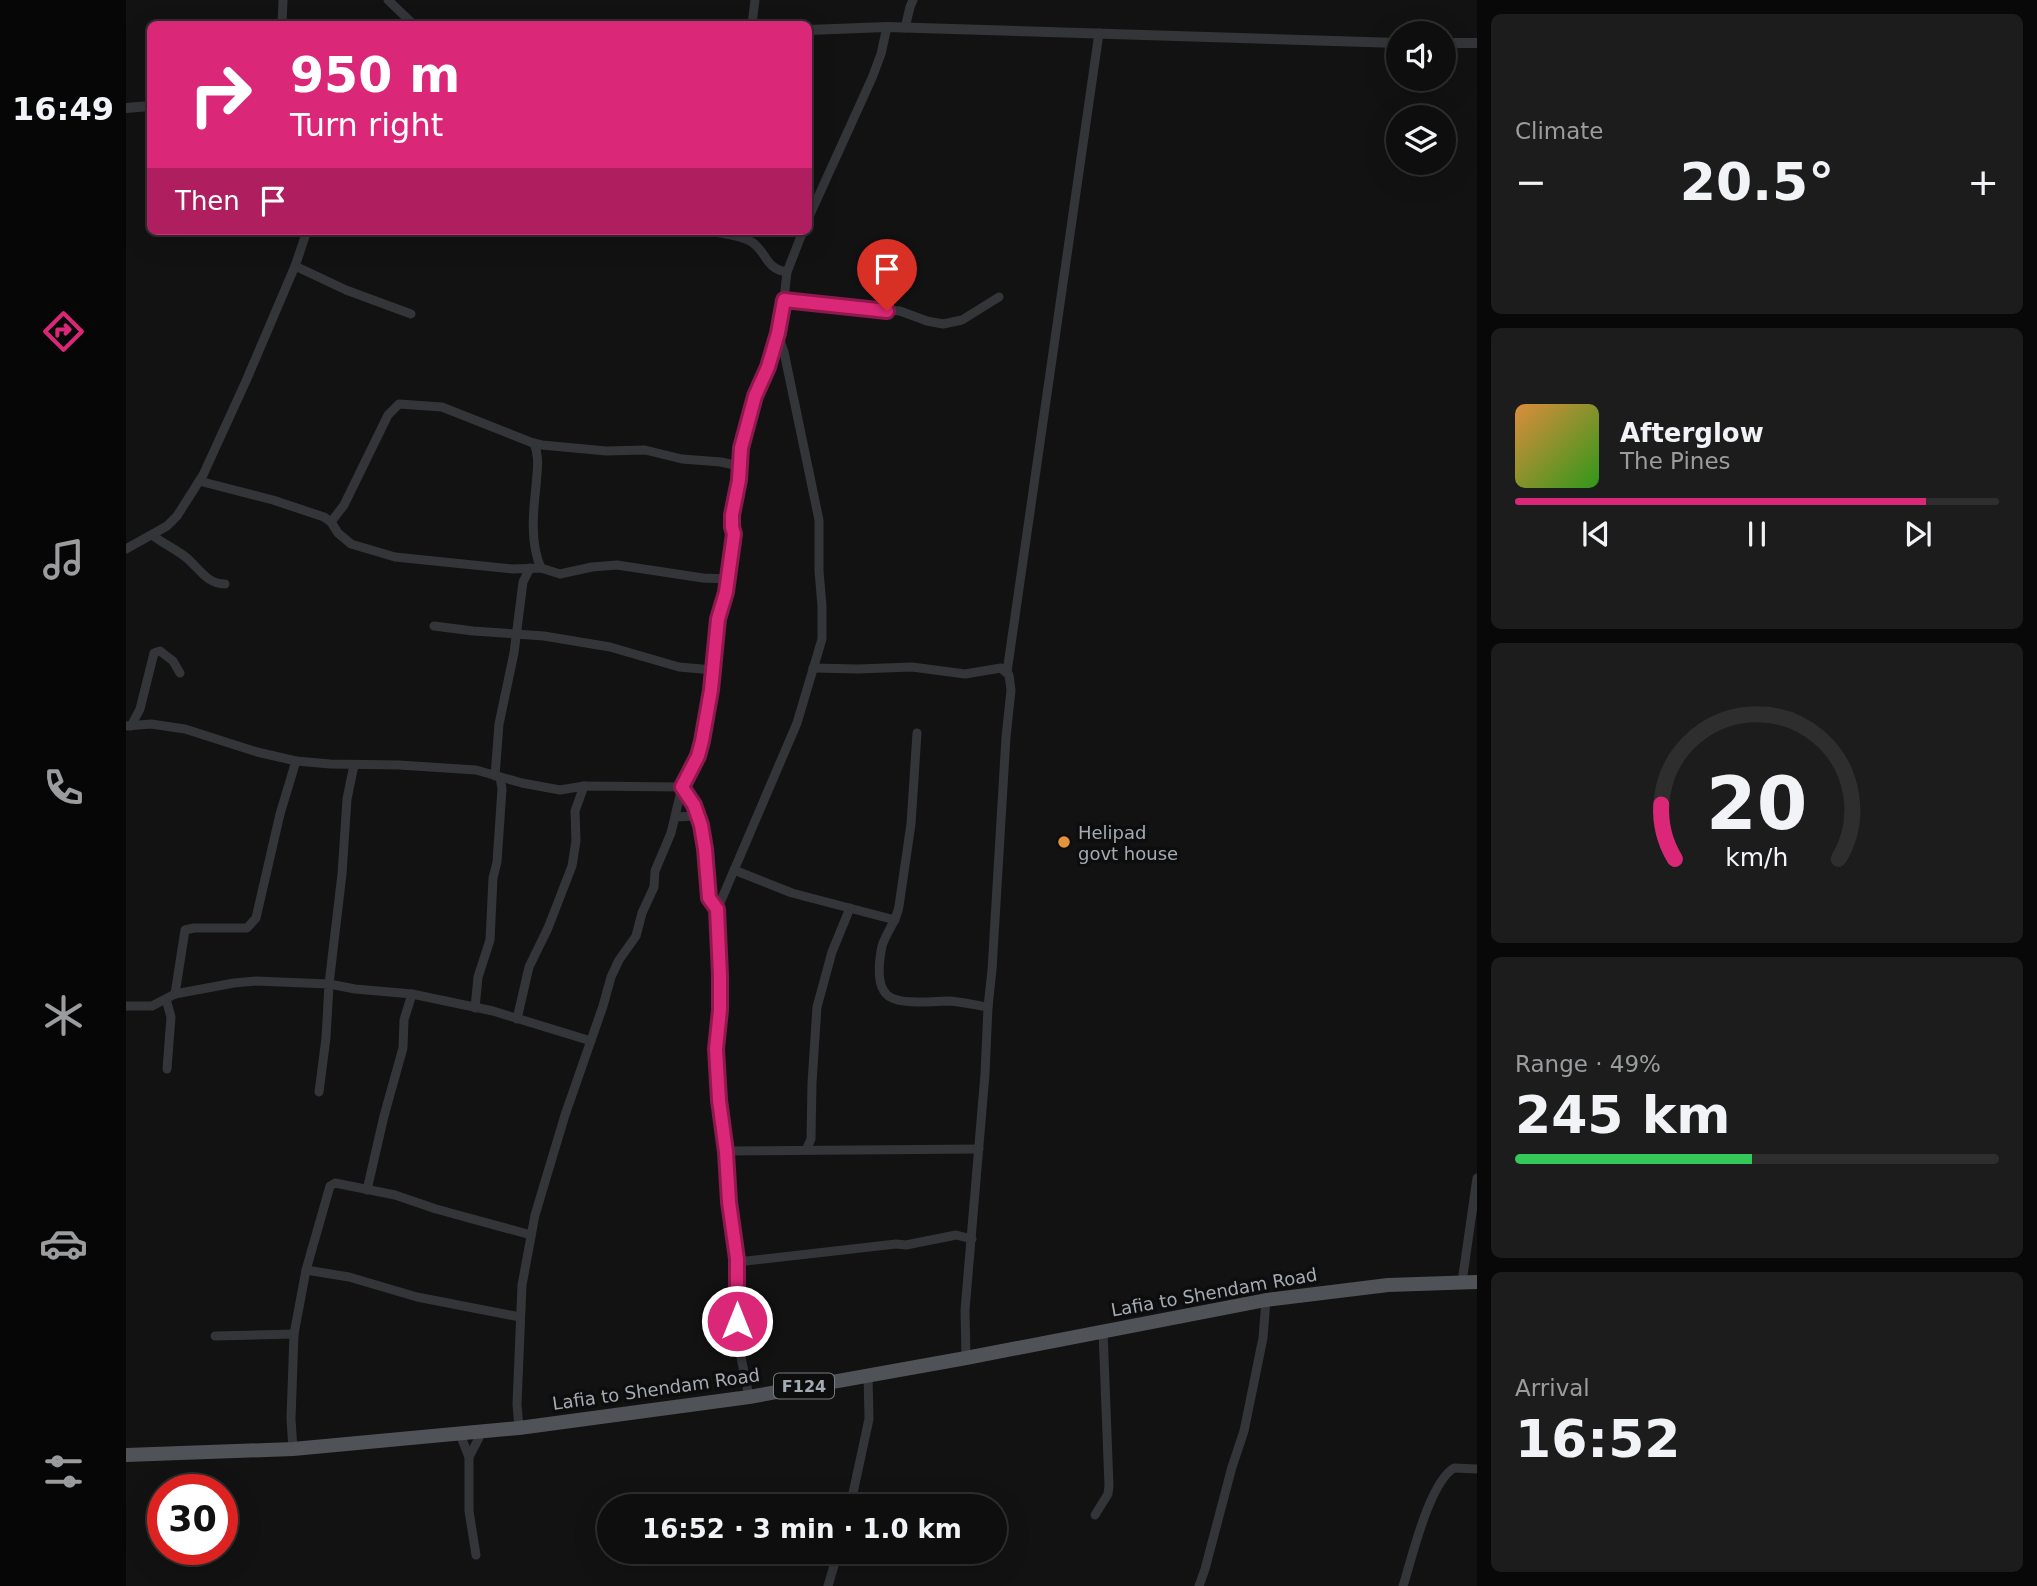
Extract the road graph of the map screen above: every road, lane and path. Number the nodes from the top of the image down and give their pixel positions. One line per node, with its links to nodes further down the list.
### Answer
1 (283, 0): 5 (street)
2 (388, 0): 6 (street)
3 (755, 0): 7 (street)
4 (913, 0): 9 (street)
5 (282, 21)
6 (410, 21)
7 (752, 21)
8 (887, 27): 9 (street); 10 (street); 17 (street)
9 (905, 28): 11 (street)
10 (812, 30)
11 (1099, 33): 12 (street); 44 (street)
12 (1386, 43)
13 (1456, 43): 14 (street)
14 (1477, 43)
15 (147, 106): 16 (street)
16 (126, 108)
17 (812, 210)
18 (305, 235): 21 (street)
19 (726, 235): 22 (street)
20 (801, 235): 22 (street)
21 (295, 266): 25 (street); 31 (street)
22 (787, 272): 24 (street)
23 (999, 297): 24 (street)
24 (784, 300): 26 (street)
25 (411, 314)
26 (778, 333): 30 (street); 42 (street)
27 (534, 443): 28 (street); 29 (street); 32 (street)
28 (546, 445): 29 (street); 30 (street)
29 (538, 454): 35 (street)
30 (739, 466): 37 (street)
31 (199, 481): 32 (street); 33 (street)
32 (331, 522): 36 (street)
33 (152, 535): 34 (street); 39 (street)
34 (126, 549)
35 (534, 568): 36 (street); 37 (street); 38 (street)
36 (520, 569): 38 (street)
37 (728, 579): 43 (street)
38 (523, 582): 41 (street)
39 (225, 584)
40 (434, 626): 41 (street)
41 (517, 634): 43 (street); 52 (street)
42 (813, 668): 44 (street); 57 (street)
43 (713, 670): 54 (street)
44 (1007, 672): 66 (street)
45 (180, 673): 46 (street)
46 (140, 709): 47 (street); 48 (street)
47 (151, 724): 48 (street); 50 (street)
48 (129, 726)
49 (917, 733): 60 (street)
50 (296, 761): 51 (street); 62 (street)
51 (354, 765): 52 (street); 61 (street)
52 (498, 776): 53 (street); 67 (street)
53 (584, 786): 54 (street); 68 (street)
54 (682, 787): 55 (street); 56 (street)
55 (697, 816): 56 (street); 59 (street)
56 (676, 817): 69 (street)
57 (734, 870): 58 (street); 59 (street)
58 (850, 908): 60 (street); 72 (street)
59 (717, 909): 76 (street)
60 (895, 920): 66 (street)
61 (329, 984): 62 (street); 63 (street); 71 (street)
62 (175, 994): 64 (street)
63 (412, 994): 67 (street); 78 (street)
64 (166, 999): 65 (street); 70 (street)
65 (126, 1006)
66 (988, 1007): 73 (street)
67 (475, 1008): 68 (street)
68 (517, 1019): 69 (street)
69 (591, 1041): 79 (street)
70 (167, 1069)
71 (319, 1092)
72 (811, 1139): 74 (street); 75 (street)
73 (979, 1149): 75 (street); 80 (street)
74 (806, 1150): 75 (street); 76 (street)
75 (819, 1150)
76 (726, 1152): 81 (street)
77 (1477, 1178): 83 (street)
78 (367, 1190): 79 (street); 82 (street)
79 (531, 1236): 86 (street)
80 (972, 1239): 81 (street); 90 (street)
81 (737, 1262): 92 (street)
82 (306, 1270): 86 (street); 88 (street)
83 (1462, 1282): 84 (main road, Lafia to Shendam Road / F124); 85 (main road, Lafia to Shendam Road / F124)
84 (1477, 1282)
85 (1266, 1300): 87 (main road, Lafia to Shendam Road / F124); 105 (street)
86 (520, 1317): 93 (street)
87 (1103, 1331): 90 (main road, Lafia to Shendam Road / F124); 101 (street)
88 (294, 1335): 89 (street); 96 (street)
89 (215, 1336)
90 (965, 1358): 91 (main road, Lafia to Shendam Road / F124)
91 (869, 1374): 92 (main road, Lafia to Shendam Road / F124); 100 (street)
92 (749, 1397): 93 (main road, Lafia to Shendam Road / F124)
93 (519, 1428): 94 (main road, Lafia to Shendam Road / F124)
94 (482, 1432): 95 (main road, Lafia to Shendam Road / F124); 98 (street)
95 (460, 1434): 96 (main road, Lafia to Shendam Road / F124); 98 (street)
96 (293, 1449): 97 (main road, Lafia to Shendam Road / F124)
97 (126, 1455)
98 (469, 1457): 102 (street)
99 (1477, 1469): 106 (street)
100 (853, 1494)
101 (1095, 1514)
102 (476, 1555)
103 (834, 1564): 104 (street)
104 (828, 1586)
105 (1199, 1586)
106 (1403, 1586)

